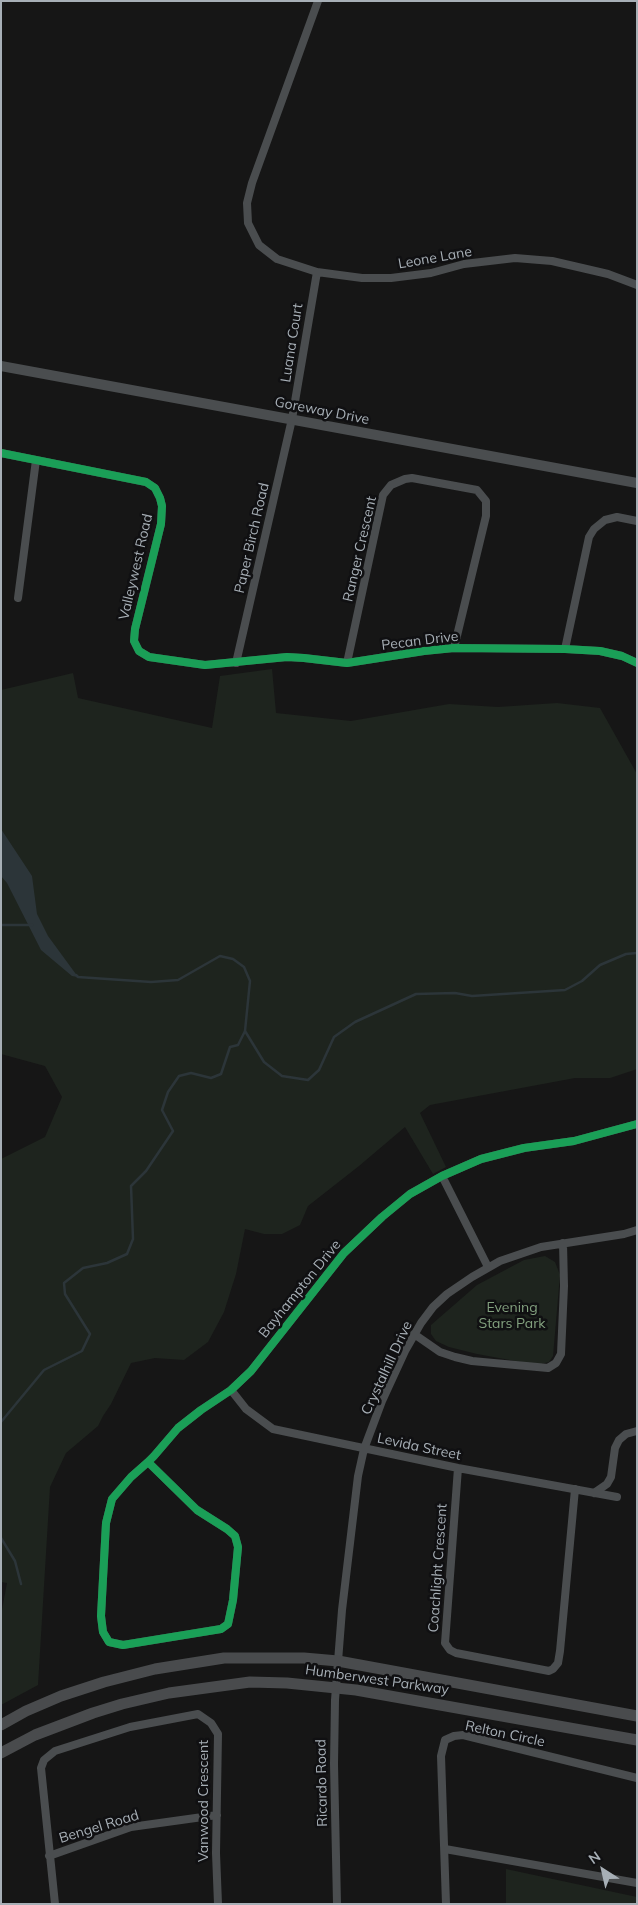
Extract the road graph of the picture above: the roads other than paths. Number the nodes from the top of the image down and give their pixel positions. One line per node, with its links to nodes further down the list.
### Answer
1 (318, 1): 2 (street, Leone Lane)
2 (316, 272): 3 (street, Leone Lane); 5 (street, Luana Court)
3 (637, 285)
4 (1, 366): 5 (street, Goreway Drive)
5 (292, 419): 8 (street, Goreway Drive); 13 (street, Paper Birch Road)
6 (1, 453): 7 (street, Valleywest Road)
7 (36, 460): 10 (street); 13 (street, Valleywest Road)
8 (637, 483)
9 (637, 521): 12 (street)
10 (18, 598)
11 (454, 648): 12 (street, Pecan Drive); 14 (street, Pecan Drive); 14 (street, Ranger Crescent)
12 (565, 649): 15 (street, Pecan Drive)
13 (236, 663): 14 (street, Pecan Drive)
14 (347, 663)
15 (637, 663)
16 (637, 1124): 17 (street, Bayhampton Drive)
17 (442, 1176): 20 (street); 22 (street, Bayhampton Drive)
18 (637, 1230): 19 (street, Crystalhill Drive)
19 (563, 1243): 20 (street, Crystalhill Drive); 21 (street)
20 (488, 1267): 21 (street, Crystalhill Drive)
21 (414, 1334): 24 (street, Crystalhill Drive)
22 (231, 1390): 24 (street, Levida Street); 25 (street, Bayhampton Drive)
23 (637, 1431): 28 (street)
24 (364, 1449): 26 (street, Levida Street); 30 (street, Crystalhill Drive)
25 (148, 1462): 25 (street, Bayhampton Drive)
26 (458, 1468): 27 (street, Levida Street); 27 (street, Coachlight Crescent)
27 (575, 1489): 28 (street, Levida Street)
28 (594, 1493): 29 (street, Levida Street)
29 (617, 1498)
30 (338, 1661): 31 (street, Ricardo Road); 32 (main road, Humberwest Parkway); 33 (main road, Humberwest Parkway)
31 (336, 1687): 34 (main road, Humberwest Parkway); 35 (main road, Humberwest Parkway); 43 (street, Ricardo Road)
32 (637, 1716)
33 (1, 1725)
34 (637, 1740)
35 (1, 1753)
36 (637, 1778): 38 (street, Relton Circle)
37 (216, 1815): 39 (street, Bengel Road); 39 (street, Vanwood Crescent); 42 (street, Vanwood Crescent)
38 (445, 1849): 40 (street); 44 (street, Relton Circle)
39 (50, 1856): 41 (street, Vanwood Crescent)
40 (637, 1883)
41 (55, 1904)
42 (218, 1904)
43 (337, 1904)
44 (446, 1904)

